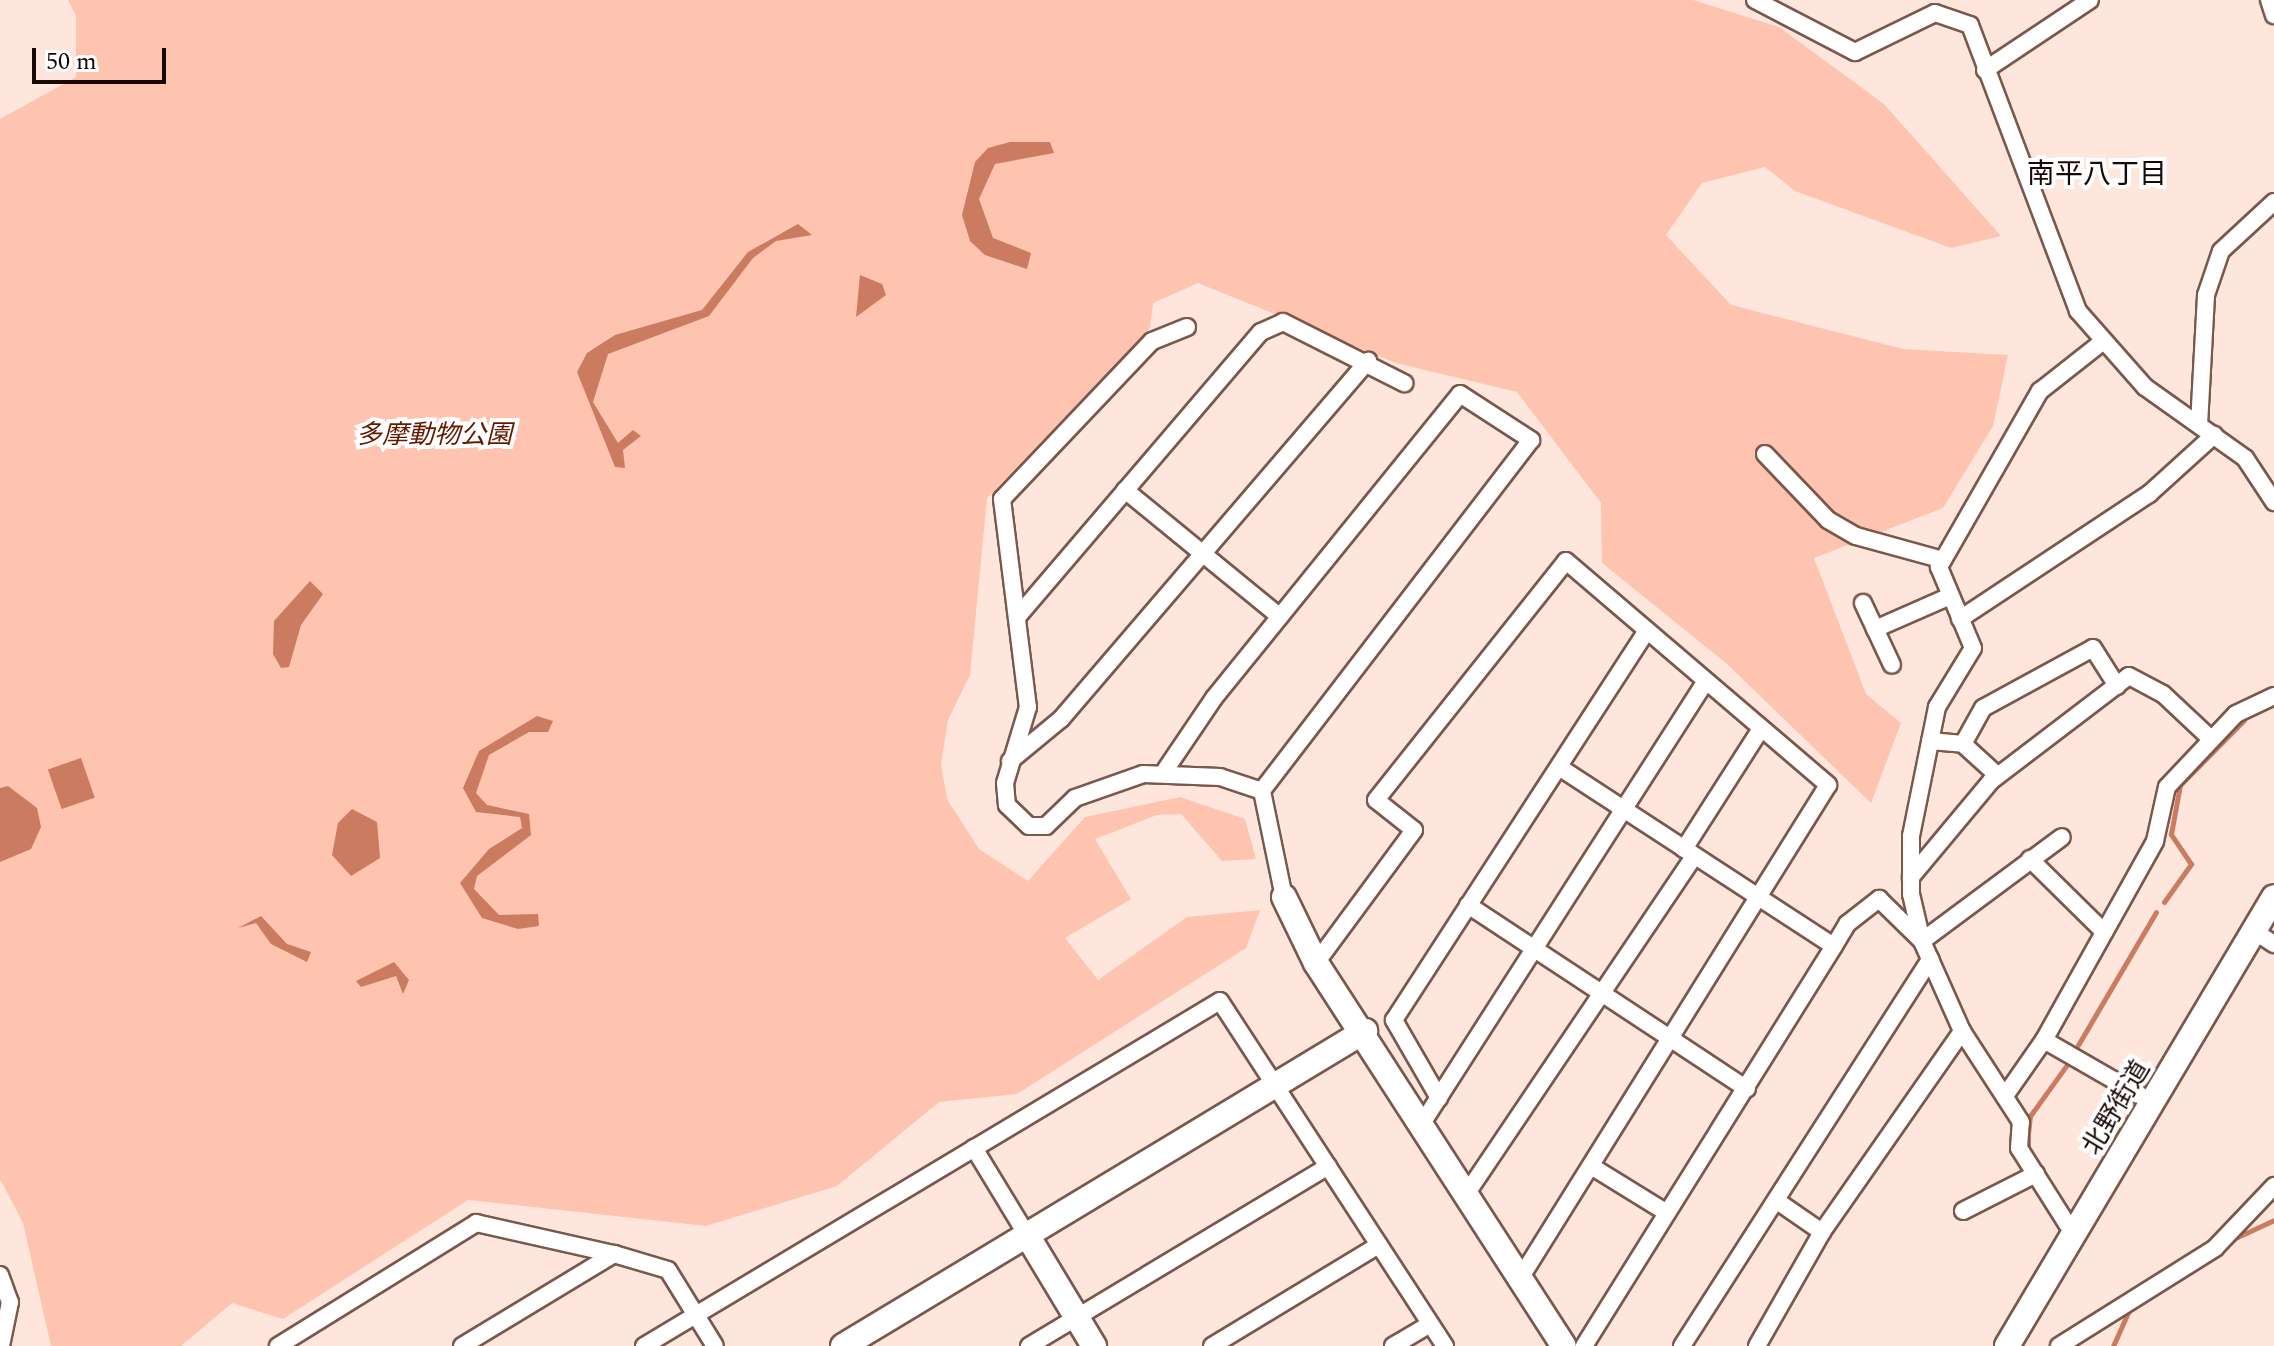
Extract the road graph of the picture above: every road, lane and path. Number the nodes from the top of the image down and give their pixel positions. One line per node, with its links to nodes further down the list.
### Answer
1 (1755, 0): 5 (street)
2 (2090, 0): 5 (street)
3 (2269, 0): 4 (street)
4 (2274, 15)
5 (1985, 70): 8 (street)
6 (2274, 202): 11 (street)
7 (1187, 327): 20 (street)
8 (2101, 343): 11 (street); 17 (street)
9 (1368, 361): 10 (street); 14 (street); 16 (street)
10 (1404, 383)
11 (2199, 425): 12 (street)
12 (2214, 435): 15 (street); 22 (street)
13 (1765, 454): 17 (street)
14 (1125, 490): 16 (street); 20 (street)
15 (2274, 502)
16 (1205, 555): 21 (street); 33 (street)
17 (1943, 560): 18 (street)
18 (1950, 596): 22 (street); 23 (street)
19 (1863, 603): 23 (street)
20 (1019, 615): 33 (street)
21 (1280, 617): 35 (street); 37 (street)
22 (1960, 619): 31 (street)
23 (1875, 629): 25 (street)
24 (1644, 635): 26 (street); 34 (street); 53 (street)
25 (1892, 665)
26 (1704, 684): 29 (street); 38 (street)
27 (2117, 686): 30 (street); 32 (street); 36 (street)
28 (2274, 696): 30 (street)
29 (1760, 730): 40 (street); 45 (street)
30 (2211, 739): 47 (street)
31 (1930, 741): 32 (street); 42 (street)
32 (1963, 744): 36 (street)
33 (1010, 761): 35 (street)
34 (1559, 767): 38 (street); 46 (street)
35 (1166, 769): 37 (street)
36 (1998, 776): 42 (street)
37 (1262, 791): 43 (street)
38 (1626, 811): 40 (street); 51 (street)
39 (2062, 837): 41 (street)
40 (1689, 853): 45 (street); 54 (street)
41 (2030, 859): 47 (street); 49 (street)
42 (1911, 877): 49 (street)
43 (1284, 897): 53 (street)
44 (2274, 897): 48 (street, 北野街道)
45 (1757, 898): 50 (street); 57 (street)
46 (1468, 905): 51 (street); 62 (street)
47 (2104, 932): 58 (street)
48 (2264, 938): 63 (street, 北野街道)
49 (1922, 941): 50 (street); 52 (street)
50 (1834, 946): 60 (street)
51 (1535, 948): 54 (street); 62 (street)
52 (1930, 959): 56 (street); 71 (street)
53 (1316, 963): 55 (street)
54 (1603, 991): 57 (street); 70 (street)
55 (1365, 1031): 59 (street); 64 (street)
56 (1962, 1031): 61 (street); 74 (street)
57 (1673, 1035): 60 (street); 67 (street)
58 (2044, 1040): 61 (street); 63 (street)
59 (1275, 1086): 65 (street); 66 (street); 75 (street)
60 (1747, 1089): 73 (street)
61 (2007, 1093): 68 (street)
62 (1439, 1098): 64 (street)
63 (2152, 1102): 76 (street, 北野街道)
64 (1423, 1122): 70 (street)
65 (974, 1148): 75 (street); 81 (street)
66 (1328, 1166): 77 (street); 82 (street)
67 (1591, 1166): 73 (street); 80 (street)
68 (2036, 1174): 72 (street); 76 (street)
69 (2274, 1186): 100 (street)
70 (1467, 1193): 80 (street)
71 (1777, 1201): 74 (street); 97 (street)
72 (1963, 1211)
73 (1667, 1213): 96 (street)
74 (1822, 1232): 98 (street)
75 (1027, 1235): 82 (street); 89 (street)
76 (2074, 1235): 99 (street, 北野街道)
77 (1379, 1245): 83 (street); 92 (street)
78 (614, 1254): 81 (street); 85 (street); 86 (street)
79 (0, 1275): 84 (street)
80 (1521, 1277): 95 (street)
81 (696, 1315): 87 (street); 88 (street)
82 (1077, 1317): 90 (street); 91 (street)
83 (1430, 1324): 93 (street); 94 (street)
84 (1, 1346)
85 (278, 1346)
86 (462, 1346)
87 (644, 1346)
88 (715, 1346)
89 (843, 1346)
90 (1029, 1346)
91 (1094, 1346)
92 (1212, 1346)
93 (1393, 1346)
94 (1445, 1346)
95 (1564, 1346)
96 (1584, 1346)
97 (1682, 1346)
98 (1757, 1346)
99 (2007, 1346)
100 (2059, 1346)

